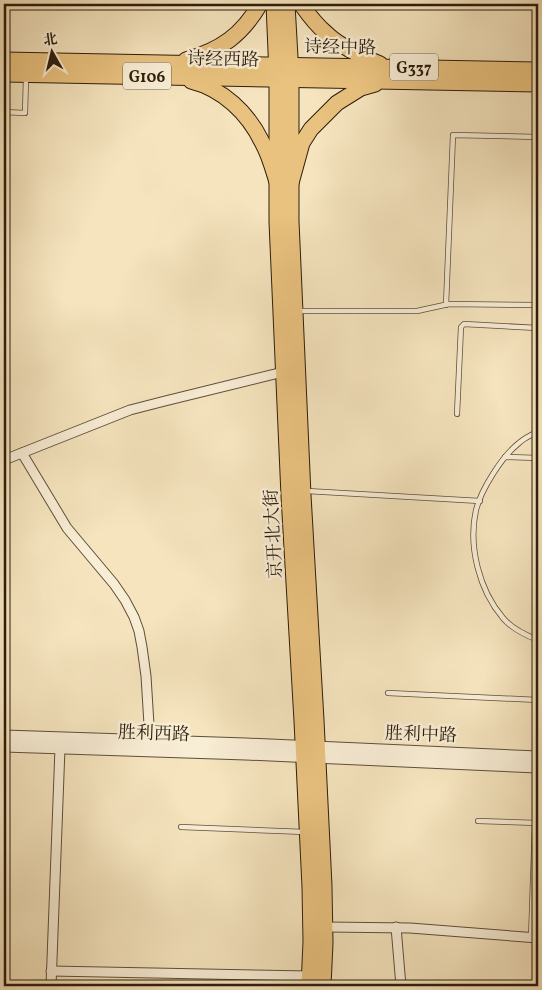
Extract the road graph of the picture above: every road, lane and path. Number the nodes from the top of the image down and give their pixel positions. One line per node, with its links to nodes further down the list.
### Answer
1 (260, 4): 6 (main road)
2 (274, 4): 8 (main road)
3 (287, 4): 8 (main road)
4 (301, 4): 11 (main road)
5 (4, 60): 6 (main road, 诗经西路 / G106)
6 (164, 63): 8 (main road, 诗经西路 / G106)
7 (538, 70): 11 (main road, 诗经中路 / G337)
8 (284, 72): 11 (main road, 诗经中路 / G337); 12 (main road, 诗经西路 / G106); 16 (main road, 京开北大街)
9 (4, 74): 10 (main road, 诗经西路 / G106)
10 (27, 74): 12 (main road, 诗经西路 / G106); 14 (lane)
11 (389, 74): 13 (main road, 诗经中路 / G337); 16 (main road)
12 (175, 76): 16 (main road)
13 (538, 84)
14 (4, 112)
15 (538, 137): 17 (lane)
16 (284, 182): 19 (main road, 京开北大街); 21 (main road, 京开北大街)
17 (446, 305): 18 (lane); 19 (lane)
18 (538, 305)
19 (295, 311): 28 (main road, 京开北大街)
20 (538, 328): 22 (lane)
21 (284, 372): 24 (street); 37 (main road, 京开北大街)
22 (457, 414)
23 (538, 431): 25 (lane)
24 (22, 453): 27 (street); 34 (street)
25 (505, 457): 26 (lane); 29 (lane)
26 (538, 458)
27 (4, 460)
28 (303, 490): 29 (lane); 37 (main road, 京开北大街)
29 (480, 501): 30 (lane)
30 (538, 640)
31 (388, 693): 32 (lane)
32 (538, 700)
33 (4, 736): 34 (street, 胜利西路)
34 (150, 741): 37 (street, 胜利西路)
35 (4, 746): 36 (street, 胜利西路)
36 (60, 748): 37 (street, 胜利西路); 47 (street)
37 (310, 752): 38 (street, 胜利中路); 39 (street, 胜利中路); 43 (main road, 京开北大街); 44 (main road, 京开北大街)
38 (538, 757)
39 (538, 766)
40 (478, 821): 41 (lane)
41 (537, 823): 46 (lane)
42 (182, 827): 43 (lane)
43 (307, 832): 48 (main road, 京开北大街)
44 (325, 927): 45 (street); 50 (main road, 京开北大街)
45 (396, 927): 46 (street); 51 (street)
46 (534, 938)
47 (52, 971): 48 (street); 49 (street)
48 (310, 981)
49 (51, 986)
50 (323, 986)
51 (400, 986)

